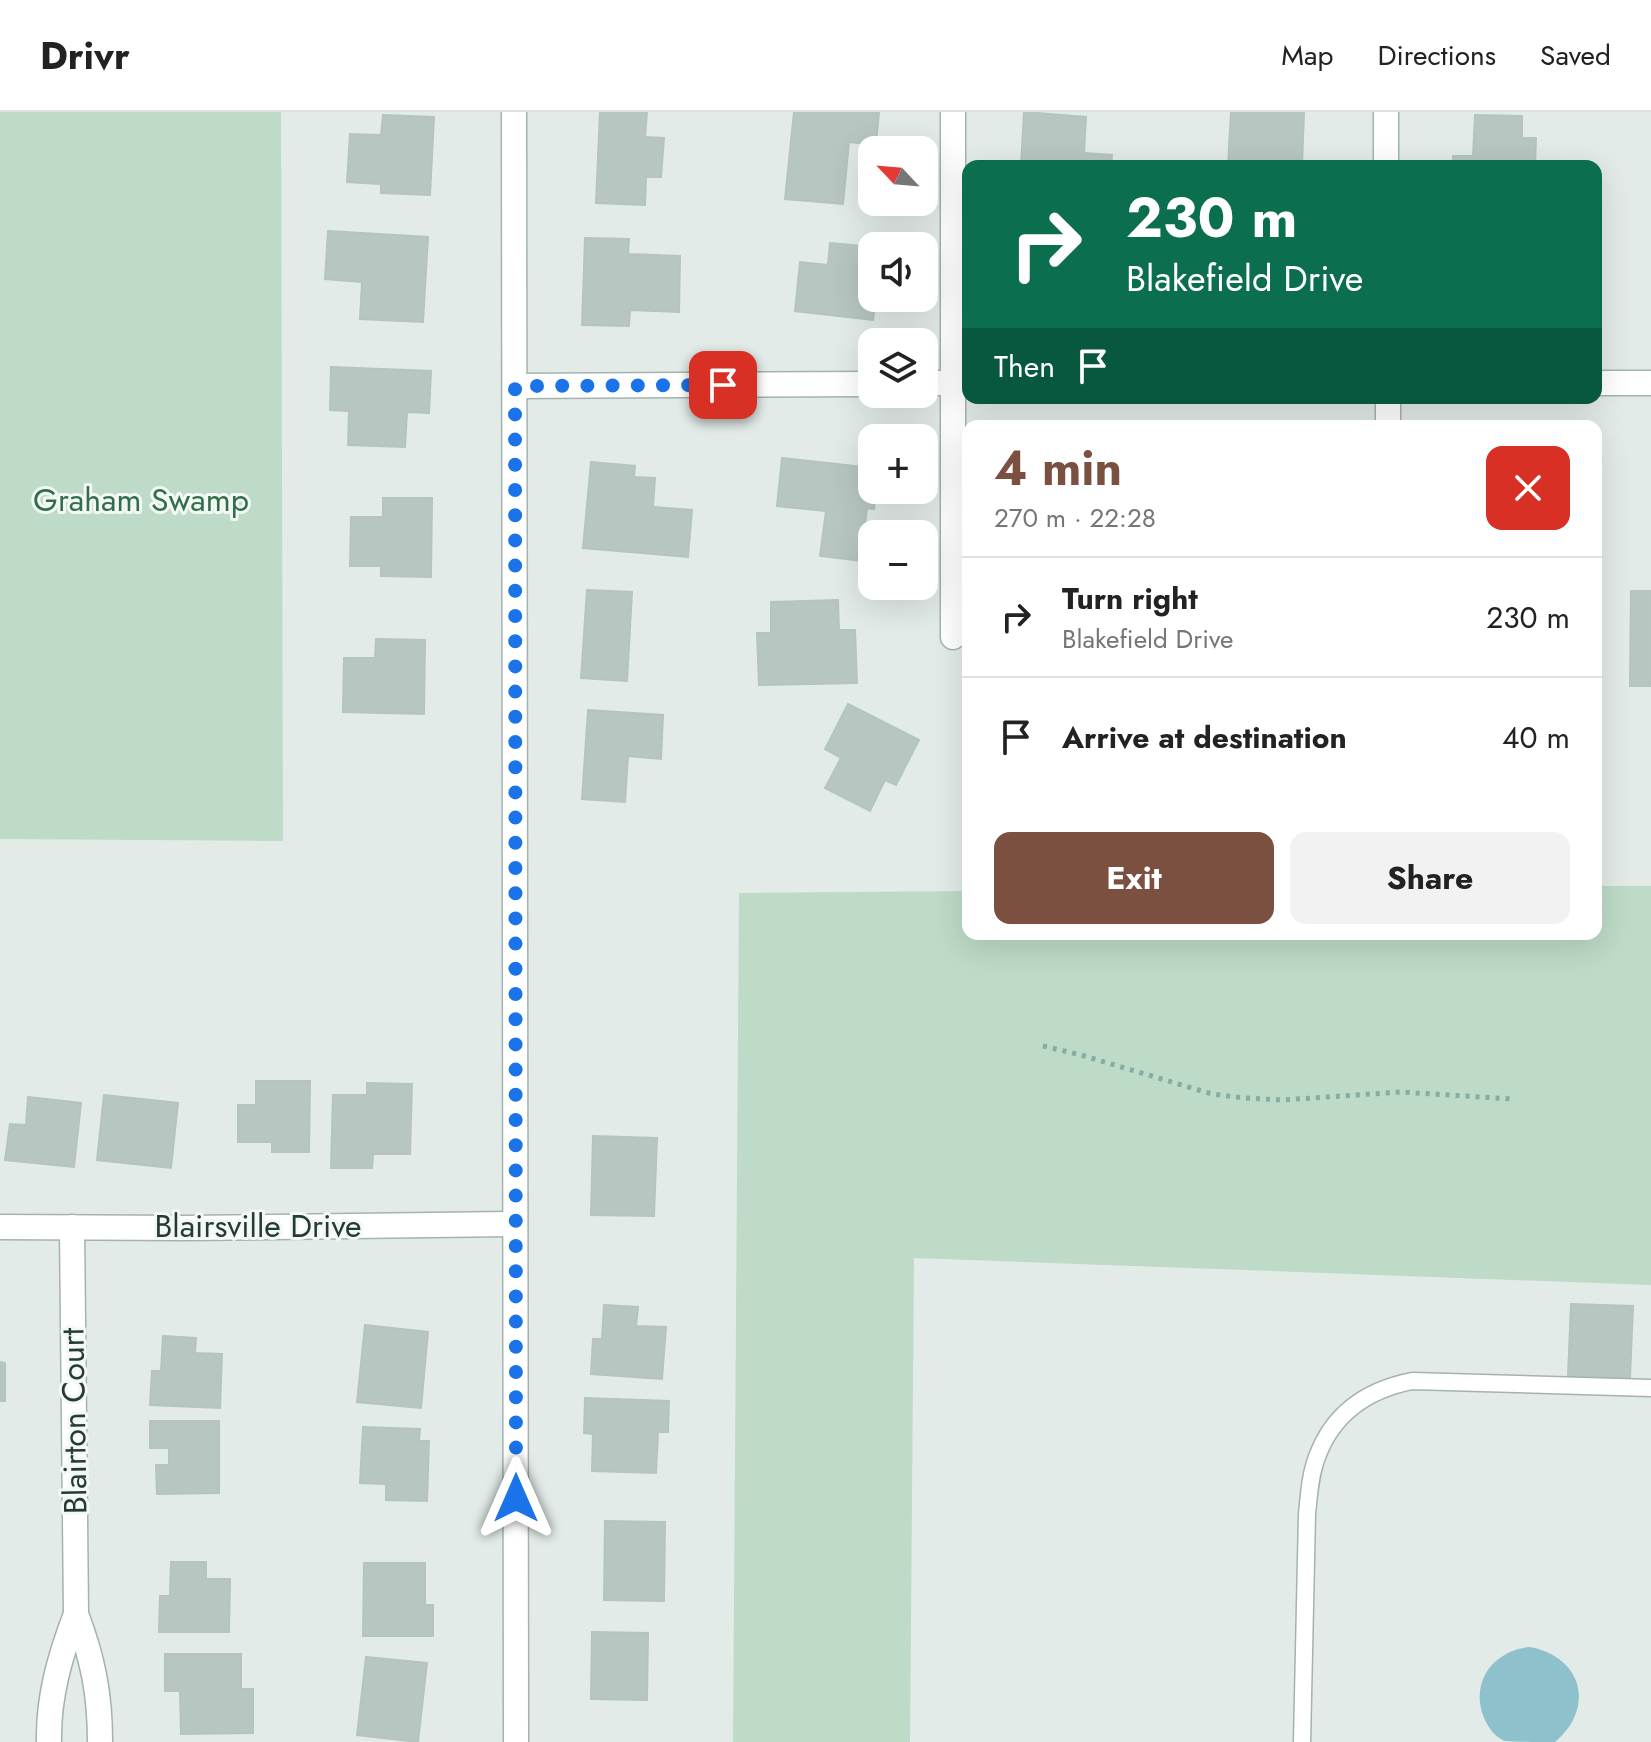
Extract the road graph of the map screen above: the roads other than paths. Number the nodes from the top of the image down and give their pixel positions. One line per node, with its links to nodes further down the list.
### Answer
1 (514, 112): 10 (street)
2 (953, 112): 6 (street)
3 (1386, 112): 4 (street)
4 (1386, 160)
5 (938, 383): 6 (street)
6 (961, 383): 11 (street)
7 (1602, 383): 8 (street)
8 (1651, 383)
9 (858, 384): 10 (street)
10 (515, 386): 12 (street)
11 (953, 637)
12 (515, 1224): 14 (street, Blairsville Drive); 19 (street)
13 (0, 1227): 14 (street, Blairsville Drive)
14 (72, 1227): 16 (street, Blairton Court)
15 (1651, 1388): 20 (lane)
16 (76, 1614): 17 (street, Blairton Court); 18 (street, Blairton Court)
17 (49, 1742)
18 (100, 1742)
19 (516, 1742)
20 (1302, 1742)

